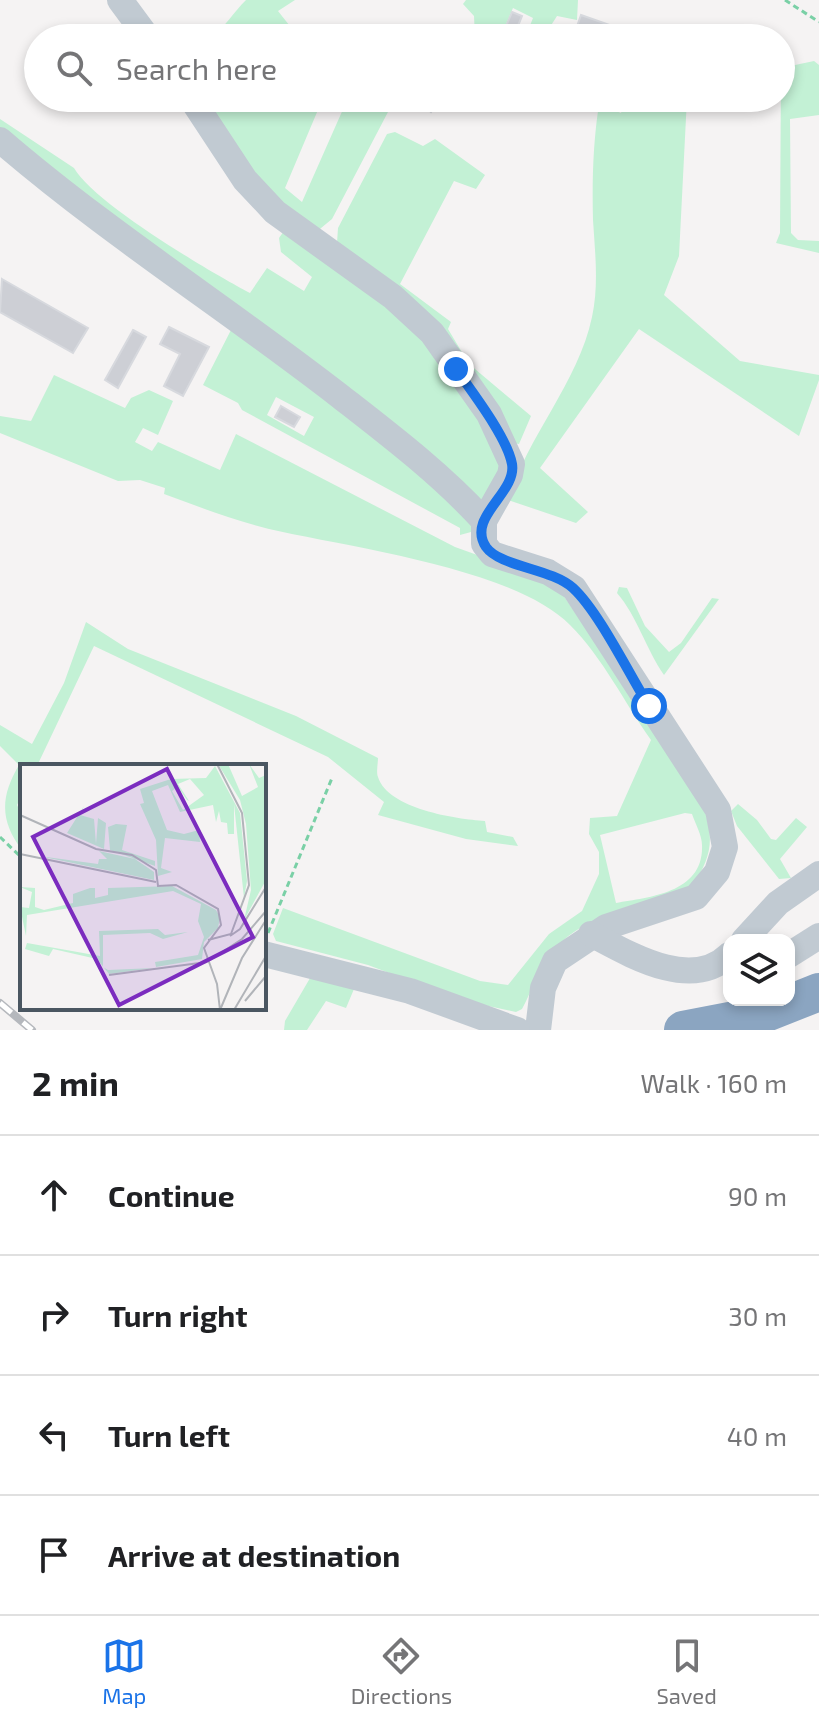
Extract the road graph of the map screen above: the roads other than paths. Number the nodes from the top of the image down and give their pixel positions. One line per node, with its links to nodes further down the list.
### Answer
1 (120, 0): 2 (street)
2 (138, 24)
3 (200, 112): 5 (street)
4 (0, 140): 5 (street)
5 (484, 521): 7 (street)
6 (819, 874): 8 (street)
7 (591, 934): 12 (street); 19 (street)
8 (750, 934)
9 (819, 936): 10 (street)
10 (795, 951)
11 (266, 955): 18 (street)
12 (723, 963)
13 (819, 965): 14 (highway)
14 (795, 979)
15 (819, 992): 17 (highway)
16 (741, 1006): 17 (highway)
17 (695, 1028)
18 (517, 1030)
19 (538, 1030)

